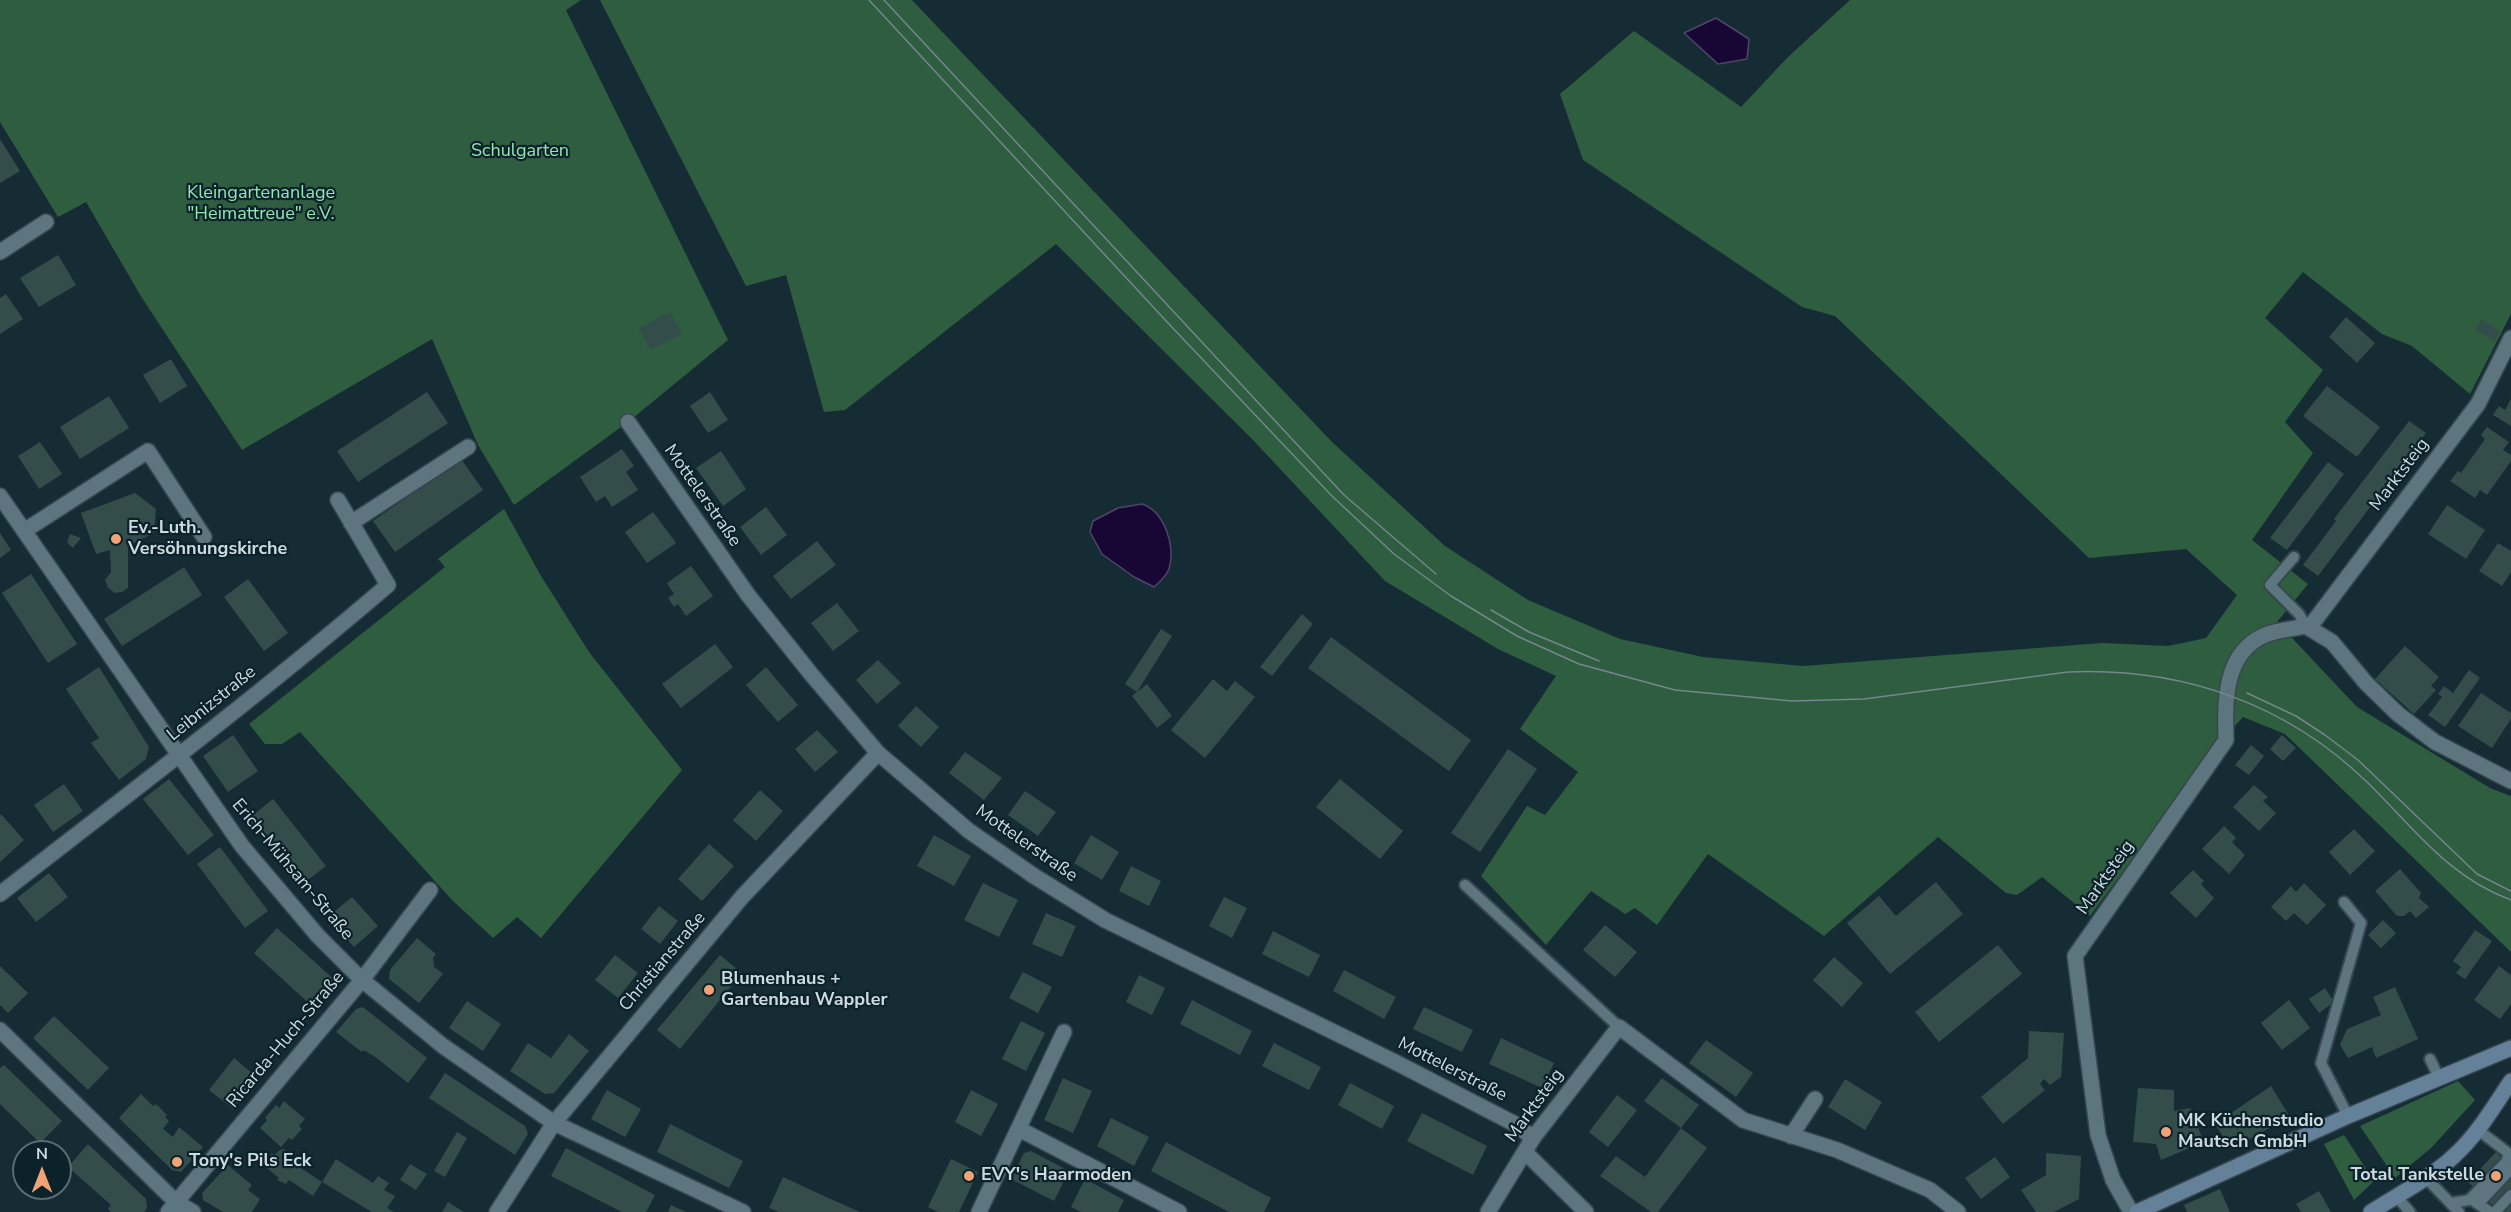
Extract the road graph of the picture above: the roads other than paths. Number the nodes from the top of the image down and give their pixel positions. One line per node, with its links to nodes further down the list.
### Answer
1 (46, 222): 2 (street)
2 (0, 252)
3 (2511, 338): 12 (street, Marktsteig)
4 (628, 422): 13 (street, Mottelerstraße)
5 (468, 447): 8 (street)
6 (0, 496): 9 (street, Erich-Mühsam-Straße)
7 (338, 500): 8 (street, Leibnizstraße)
8 (351, 523): 14 (street, Leibnizstraße)
9 (24, 531): 10 (street); 14 (street, Erich-Mühsam-Straße)
10 (204, 537)
11 (2294, 557): 12 (lane)
12 (2307, 627): 15 (street); 52 (street, Marktsteig)
13 (878, 753): 30 (street, Christianstraße); 34 (street, Mottelerstraße)
14 (178, 756): 18 (street, Leibnizstraße); 20 (street, Erich-Mühsam-Straße)
15 (2511, 781)
16 (1465, 885): 21 (lane)
17 (430, 890): 20 (street, Ricarda-Huch-Straße)
18 (0, 894)
19 (2344, 902): 29 (lane)
20 (362, 980): 30 (street, Erich-Mühsam-Straße); 43 (street, Ricarda-Huch-Straße)
21 (1618, 1027): 33 (street); 34 (street, Marktsteig)
22 (0, 1030): 43 (street)
23 (1064, 1032): 31 (street)
24 (2508, 1052): 26 (main road)
25 (2430, 1059): 26 (lane)
26 (2439, 1078): 29 (main road)
27 (2511, 1081): 32 (main road)
28 (1815, 1099): 33 (street)
29 (2348, 1116): 53 (main road)
30 (554, 1123): 45 (street, Christianstraße); 46 (street, Erich-Mühsam-Straße)
31 (1019, 1129): 47 (street); 48 (street)
32 (2478, 1130): 36 (lane); 38 (main road)
33 (1791, 1136): 51 (street)
34 (1533, 1138): 35 (street, Marktsteig)
35 (1525, 1152): 49 (street, Marktsteig); 50 (street)
36 (2510, 1155): 41 (lane)
37 (2511, 1169): 41 (lane)
38 (2426, 1178): 40 (main road); 42 (lane)
39 (2511, 1195): 58 (lane)
40 (2396, 1197): 54 (main road); 55 (lane)
41 (2474, 1202): 42 (lane); 57 (lane)
42 (2451, 1203): 56 (lane)
43 (172, 1207): 44 (street)
44 (193, 1212)
45 (497, 1212)
46 (743, 1212)
47 (979, 1212)
48 (1179, 1212)
49 (1488, 1212)
50 (1586, 1212)
51 (1958, 1212)
52 (2131, 1212)
53 (2137, 1212)
54 (2370, 1212)
55 (2410, 1212)
56 (2459, 1212)
57 (2490, 1212)
58 (2495, 1212)

